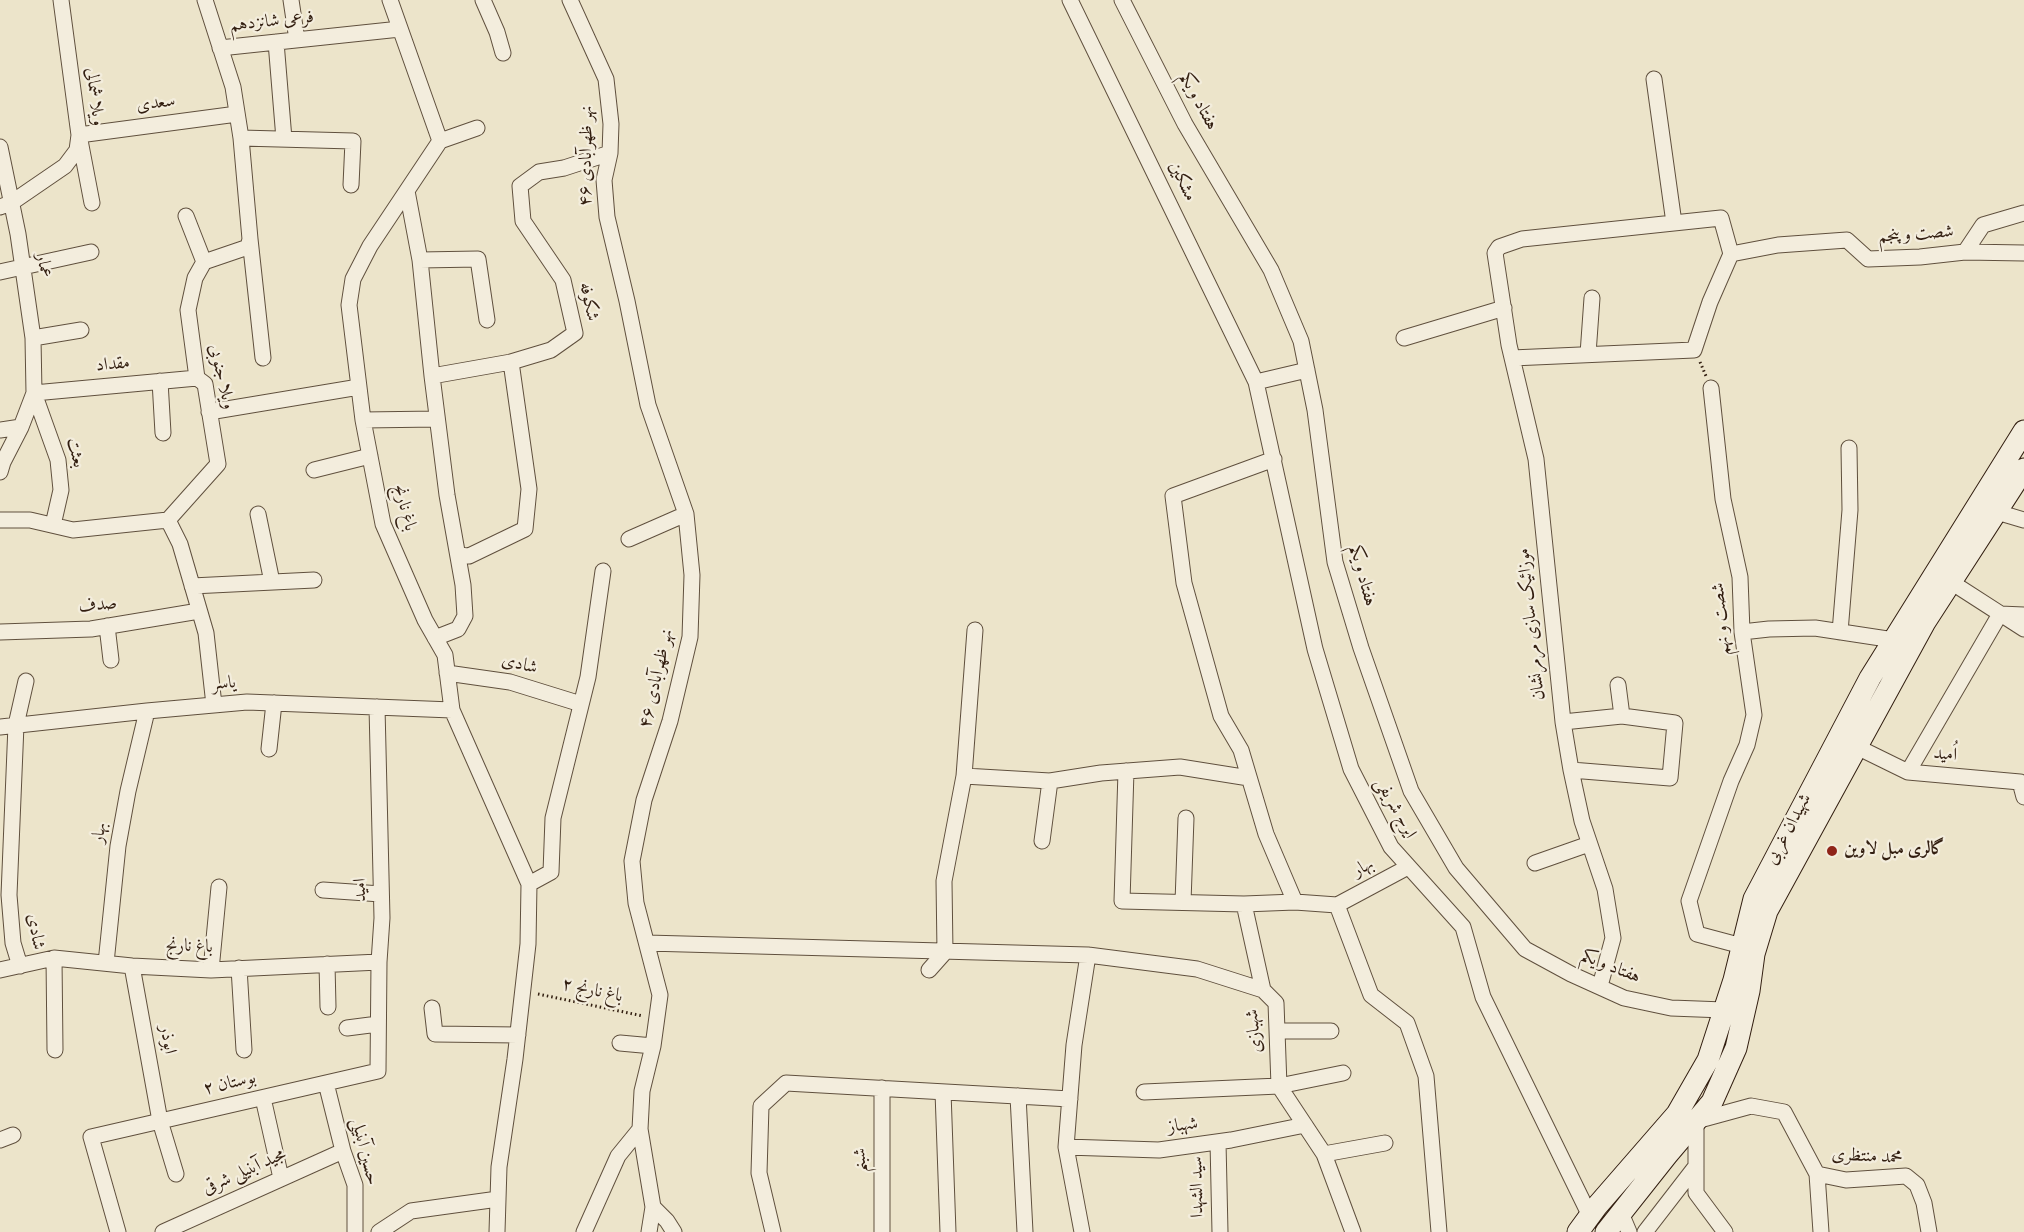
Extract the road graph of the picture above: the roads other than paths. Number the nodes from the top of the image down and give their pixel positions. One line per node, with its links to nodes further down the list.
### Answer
1 (61, 0): 17 (street, ویلا شمالی)
2 (206, 0): 12 (street)
3 (291, 0): 10 (street)
4 (390, 0): 9 (street)
5 (483, 0): 13 (street)
6 (570, 0): 22 (street, نهر ظهرآبادی ۴۶)
7 (1070, 0): 53 (street, مشکین)
8 (1122, 0): 49 (street, هفتاد و یکم)
9 (400, 29): 10 (street, فرعی شانزدهم); 20 (street)
10 (297, 40): 11 (street, فرعی شانزدهم)
11 (276, 42): 12 (street, فرعی شانزدهم); 19 (street)
12 (220, 48): 15 (street)
13 (503, 52)
14 (1654, 79): 29 (street)
15 (237, 114): 17 (street, سعدی); 18 (street)
16 (477, 128): 20 (street)
17 (79, 135): 25 (street); 26 (street, ویلا شمالی)
18 (241, 138): 19 (street); 30 (street)
19 (284, 139): 23 (street)
20 (440, 141): 24 (street, باغ نارنج)
21 (0, 147): 26 (street, عمار)
22 (610, 153): 48 (street, شکوفه); 72 (street, نهر ظهرآبادی ۴۶)
23 (351, 185)
24 (407, 191): 35 (street); 54 (street, باغ نارنج)
25 (92, 203)
26 (6, 205): 37 (street, عمار)
27 (2024, 213): 32 (street, شصت و پنجم)
28 (186, 216): 36 (street)
29 (1674, 223): 34 (street); 40 (street, موزائیک سازی مرمرنشان)
30 (250, 239): 36 (street); 46 (street)
31 (92, 252): 37 (street)
32 (1965, 252): 33 (street); 34 (street, شصت و پنجم)
33 (2024, 253)
34 (1731, 254): 45 (street)
35 (420, 260): 41 (street); 50 (street)
36 (204, 262): 51 (street, ویلا جنوبی)
37 (23, 267): 38 (street); 43 (street, عمار)
38 (0, 272)
39 (1592, 298): 45 (street)
40 (1504, 308): 44 (street); 47 (street, موزائیک سازی مرمرنشان)
41 (486, 320)
42 (81, 330): 43 (street)
43 (33, 338): 56 (street, عمار)
44 (1404, 338)
45 (1588, 354): 47 (street)
46 (262, 358)
47 (1512, 358): 106 (street, موزائیک سازی مرمرنشان)
48 (511, 362): 50 (street); 78 (street)
49 (1307, 370): 53 (street); 145 (street, هفتاد و یکم)
50 (432, 376): 58 (street)
51 (196, 378): 52 (street, مقداد); 57 (street, ویلا جنوبی)
52 (160, 381): 56 (street, مقداد); 63 (street)
53 (1256, 381): 66 (street, ایرج شریفی)
54 (359, 387): 57 (street); 59 (street, باغ نارنج)
55 (1712, 388): 91 (street, شصت و نهم)
56 (34, 393): 60 (street); 76 (street, بعثت)
57 (209, 412): 74 (street, ویلا جنوبی)
58 (438, 419): 59 (street); 78 (street)
59 (363, 420): 65 (street, باغ نارنج)
60 (21, 427): 61 (street); 68 (street)
61 (0, 430)
62 (2024, 431): 94 (main road, شهیدان غربی)
63 (163, 433)
64 (1849, 448): 92 (street)
65 (370, 456): 67 (street); 93 (street, باغ نارنج)
66 (1274, 459): 115 (street); 122 (street, ایرج شریفی)
67 (314, 470)
68 (0, 472)
69 (2022, 476): 70 (main road, شهیدان غربی)
70 (1996, 512): 75 (street); 82 (main road, شهیدان غربی)
71 (258, 514): 81 (street)
72 (686, 514): 77 (street); 131 (street, نهر ظهرآبادی ۴۶)
73 (0, 520): 76 (street)
74 (168, 520): 76 (street); 83 (street)
75 (2024, 520)
76 (53, 525)
77 (628, 539)
78 (458, 555): 93 (street)
79 (603, 571): 100 (street)
80 (314, 580): 81 (street)
81 (272, 582): 83 (street)
82 (1951, 582): 85 (street); 109 (main road, شهیدان غربی)
83 (192, 586): 84 (street)
84 (200, 611): 87 (street, صدف); 101 (street)
85 (2000, 614): 86 (street); 88 (street); 113 (street)
86 (2024, 615)
87 (107, 626): 90 (street, صدف); 95 (street)
88 (2024, 629)
89 (975, 630): 114 (street)
90 (0, 632)
91 (1742, 632): 92 (street); 132 (street, شصت و نهم)
92 (1840, 632): 94 (street)
93 (435, 638): 96 (street, باغ نارنج)
94 (1894, 640): 132 (main road, شهیدان غربی)
95 (111, 660)
96 (447, 673): 100 (street, شادی); 103 (street, باغ نارنج)
97 (26, 681): 107 (street, شادی)
98 (1618, 684): 105 (street)
99 (274, 703): 101 (street, یاسر); 102 (street, یاسر); 110 (street)
100 (581, 704): 123 (street)
101 (214, 705): 104 (street, یاسر)
102 (377, 707): 103 (street, یاسر); 126 (street, امید)
103 (452, 710): 123 (street, باغ نارنج)
104 (147, 711): 107 (street, یاسر); 137 (street, بهار)
105 (1622, 716): 106 (street); 111 (street)
106 (1563, 722): 111 (street, موزائیک سازی مرمرنشان)
107 (16, 725): 108 (street, یاسر); 139 (street, شادی)
108 (0, 727)
109 (1857, 747): 113 (street, اُمید); 170 (main road, شهیدان غربی)
110 (269, 749)
111 (1571, 770): 120 (street, موزائیک سازی مرمرنشان)
112 (1125, 771): 115 (street); 116 (street); 127 (street)
113 (1908, 772): 117 (street, اُمید)
114 (964, 776): 116 (street); 133 (street)
115 (1249, 778): 128 (street)
116 (1050, 781): 119 (street)
117 (2024, 797)
118 (1186, 818): 127 (street)
119 (1042, 841)
120 (1589, 844): 121 (street); 145 (street, موزائیک سازی مرمرنشان)
121 (1535, 863)
122 (1408, 867): 130 (street, بهار); 185 (street, ایرج شریفی)
123 (529, 884): 154 (street, باغ نارنج)
124 (219, 887): 143 (street)
125 (323, 890): 126 (street)
126 (381, 894): 136 (street, امید)
127 (1183, 902): 129 (street)
128 (1295, 902): 129 (street); 130 (street)
129 (1244, 904): 146 (street)
130 (1337, 905): 201 (street)
131 (647, 943): 133 (street, شهبازی); 156 (street, نهر ظهرآبادی ۴۶)
132 (1742, 946): 149 (main road, شهیدان غربی)
133 (945, 952): 134 (street, شهبازی); 144 (street)
134 (1088, 955): 146 (street, شهبازی); 168 (street)
135 (54, 958): 137 (street, باغ نارنج); 139 (street, باغ نارنج); 157 (street)
136 (379, 962): 138 (street, باغ نارنج); 150 (street, امید)
137 (106, 963): 140 (street, باغ نارنج)
138 (327, 964): 141 (street, باغ نارنج); 147 (street)
139 (20, 966): 142 (street, باغ نارنج)
140 (132, 966): 143 (street, باغ نارنج); 169 (street, ابوذر)
141 (239, 968): 143 (street, باغ نارنج); 158 (street)
142 (0, 970)
143 (212, 970)
144 (929, 970)
145 (1599, 986): 149 (street, هفتاد و یکم)
146 (1263, 990): 152 (street, شهبازی)
147 (328, 1007)
148 (432, 1008): 154 (street)
149 (1724, 1010): 185 (main road, شهیدان غربی)
150 (378, 1024): 151 (street); 159 (street, امید)
151 (347, 1028)
152 (1277, 1031): 153 (street); 162 (street, شهبازی)
153 (1331, 1031)
154 (518, 1035): 182 (street, باغ نارنج)
155 (620, 1043): 156 (street)
156 (652, 1046): 172 (street, نهر ظهرآبادی ۴۶)
157 (56, 1050)
158 (244, 1050)
159 (378, 1071): 161 (street, بوستان ۲)
160 (1343, 1073): 162 (street)
161 (326, 1083): 167 (street, بوستان ۲); 176 (street, حسین آبنیلی)
162 (1279, 1086): 165 (street); 171 (street)
163 (882, 1088): 164 (street); 194 (street); 195 (street, شبنم)
164 (943, 1092): 166 (street); 196 (street)
165 (1144, 1092)
166 (1018, 1096): 168 (street); 197 (street)
167 (263, 1098): 169 (street, بوستان ۲); 181 (street)
168 (1070, 1099): 175 (street)
169 (160, 1121): 179 (street, ابوذر); 186 (street, بوستان ۲)
170 (1696, 1121): 178 (street); 180 (street, محمد منتظری); 184 (main road, شهیدان غربی)
171 (1305, 1125): 173 (street, شهباز); 177 (street)
172 (640, 1129): 183 (street, نهر ظهرآبادی ۴۶); 191 (street)
173 (1218, 1142): 175 (street, شهباز); 199 (street, سید الشهدا)
174 (1385, 1143): 177 (street)
175 (1066, 1147): 198 (street)
176 (342, 1151): 181 (street, مجید آبنیلی شرقی); 188 (street, حسین آبنیلی)
177 (1324, 1154): 200 (street)
178 (1696, 1166): 203 (street); 204 (street)
179 (176, 1174)
180 (1817, 1174): 205 (street); 206 (street, محمد منتظری)
181 (281, 1178): 187 (street, مجید آبنیلی شرقی)
182 (498, 1200): 189 (street); 190 (street, باغ نارنج)
183 (652, 1207): 192 (street, نهر ظهرآبادی ۴۶); 193 (street)
184 (1625, 1222): 202 (main road, شهیدان غربی)
185 (1584, 1224)
186 (117, 1232)
187 (163, 1232)
188 (355, 1232)
189 (379, 1232)
190 (497, 1232)
191 (584, 1232)
192 (648, 1232)
193 (674, 1232)
194 (773, 1232)
195 (882, 1232)
196 (948, 1232)
197 (1025, 1232)
198 (1082, 1232)
199 (1220, 1232)
200 (1353, 1232)
201 (1439, 1232)
202 (1606, 1232)
203 (1646, 1232)
204 (1725, 1232)
205 (1821, 1232)
206 (1929, 1232)

